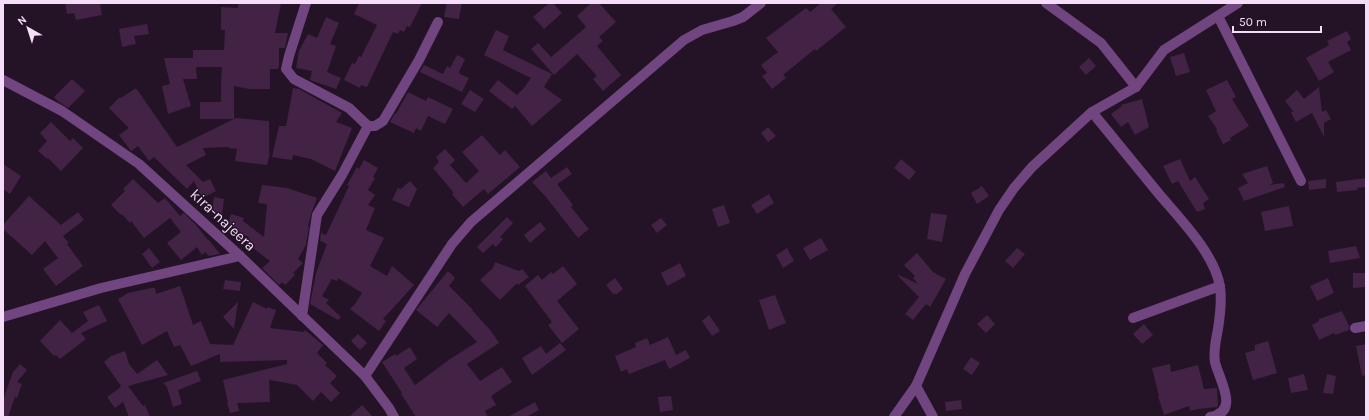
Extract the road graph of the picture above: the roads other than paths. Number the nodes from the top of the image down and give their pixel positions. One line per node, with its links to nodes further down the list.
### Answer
1 (306, 3): 10 (street)
2 (761, 3): 19 (street)
3 (1046, 3): 8 (street)
4 (1238, 3): 5 (street)
5 (1218, 16): 8 (street); 11 (street)
6 (438, 22): 10 (street)
7 (3, 80): 12 (street, kira-najeera)
8 (1136, 87): 9 (street)
9 (1092, 112): 13 (street); 20 (street)
10 (368, 126): 14 (street)
11 (1301, 181)
12 (240, 256): 14 (street, kira-najeera); 15 (street)
13 (1220, 286): 16 (street); 24 (street)
14 (302, 316): 19 (street, kira-najeera)
15 (3, 317)
16 (1133, 318)
17 (1366, 326): 18 (street)
18 (1355, 328)
19 (365, 376): 21 (street, kira-najeera)
20 (916, 386): 22 (street); 23 (street)
21 (394, 417)
22 (894, 417)
23 (933, 417)
24 (1210, 417)

